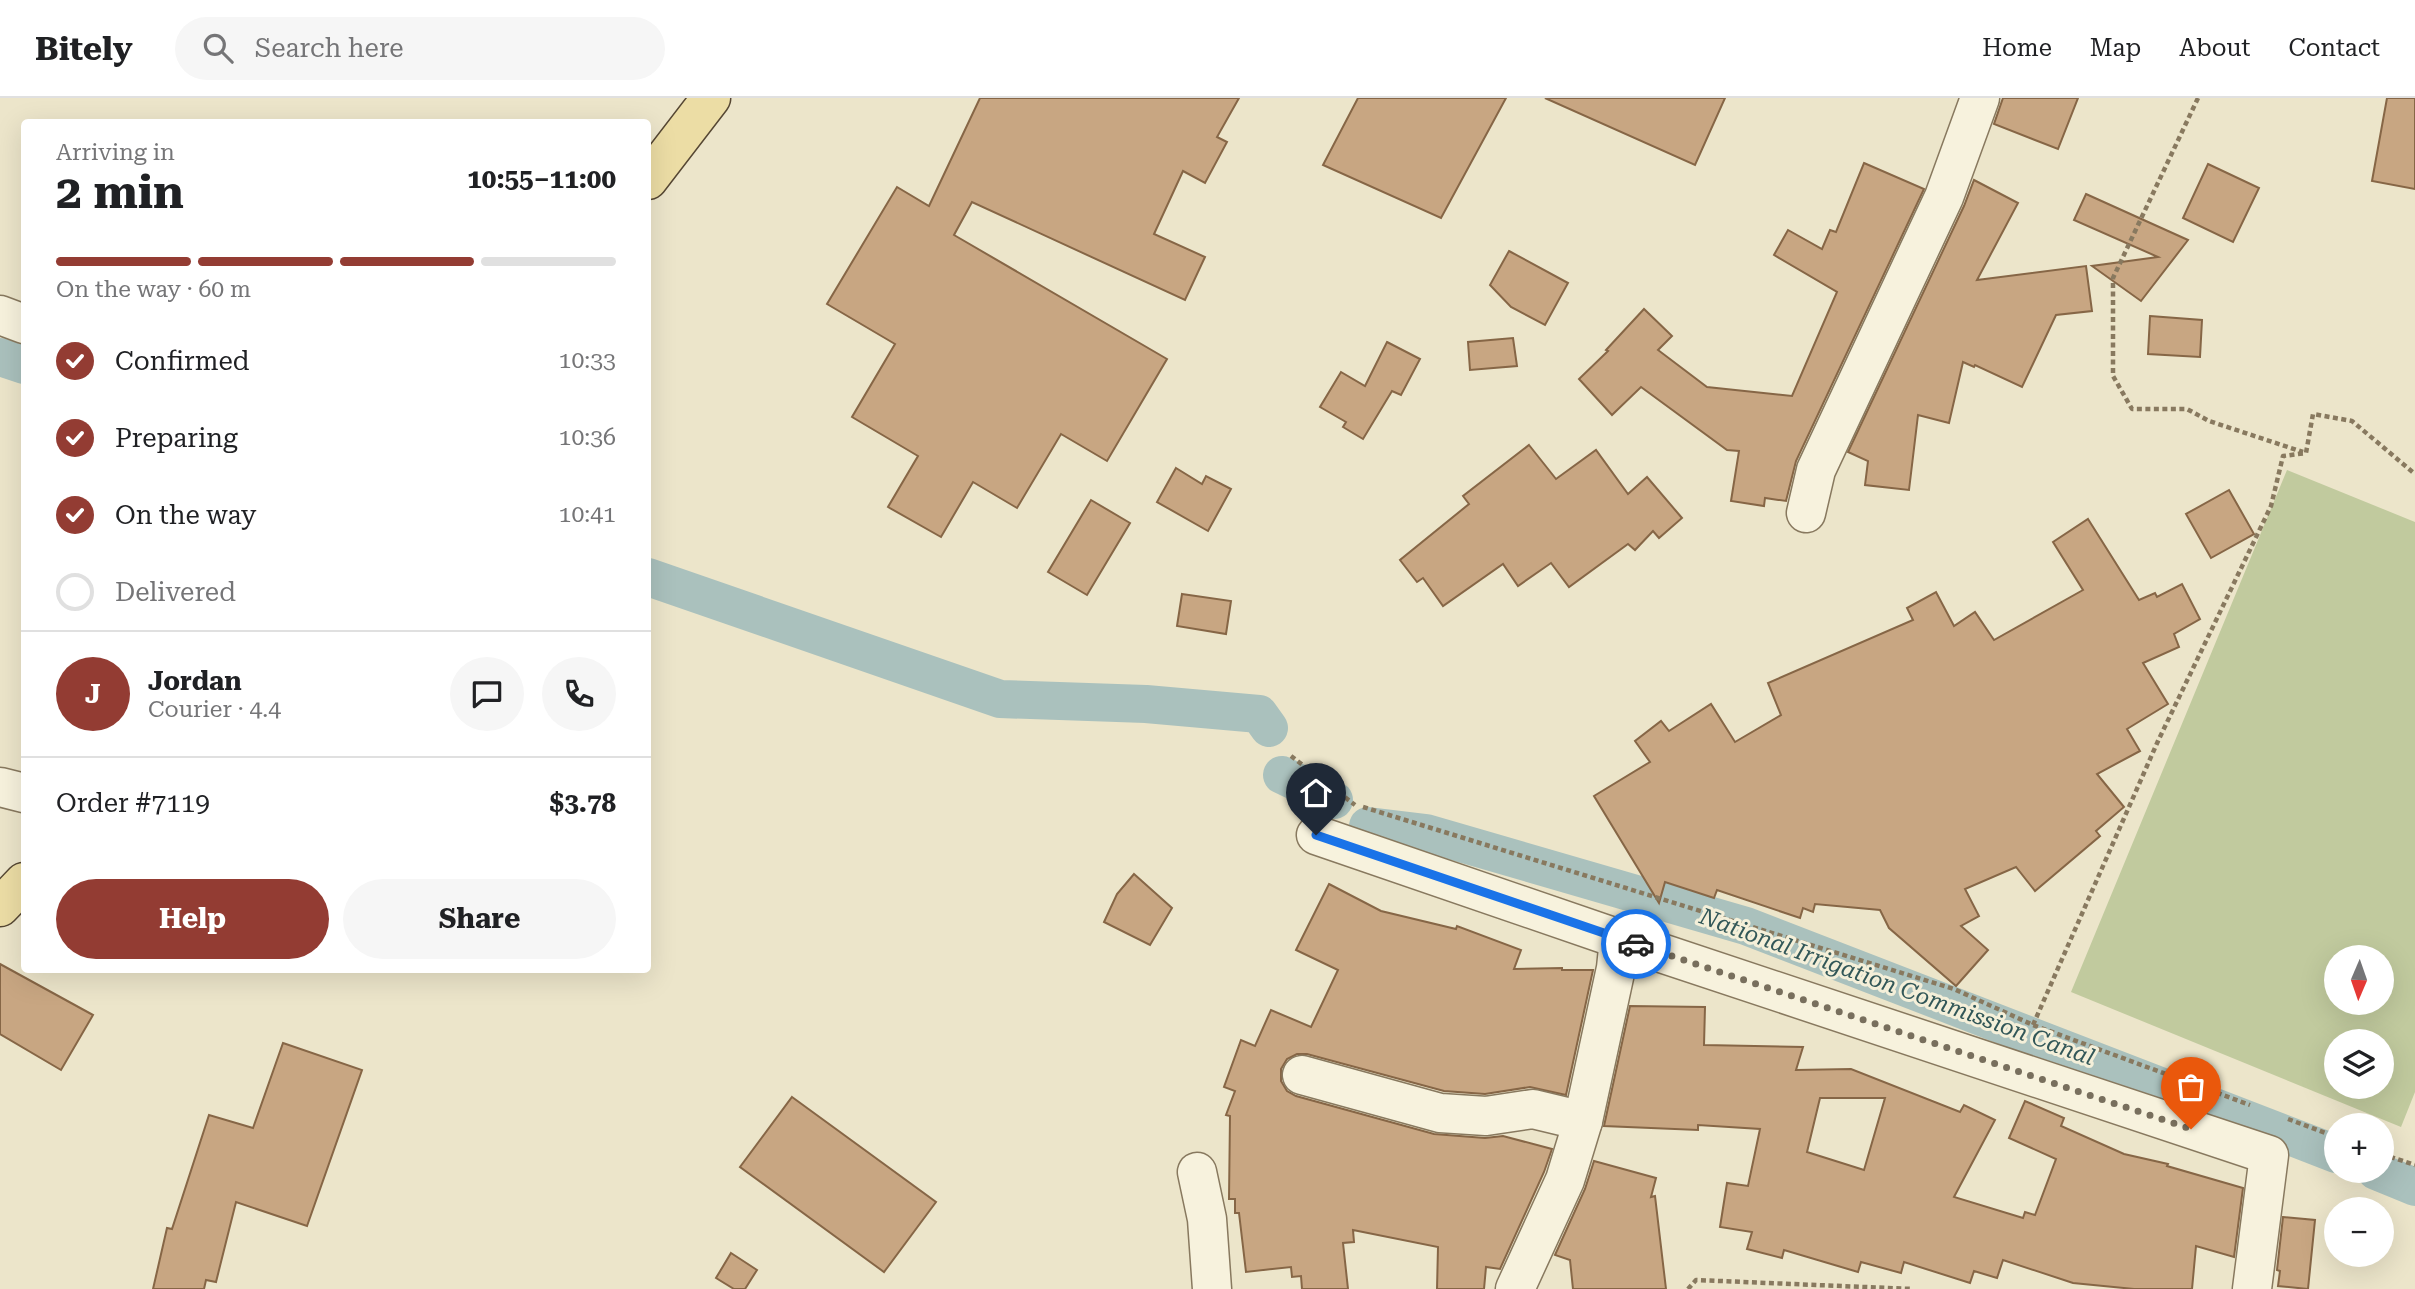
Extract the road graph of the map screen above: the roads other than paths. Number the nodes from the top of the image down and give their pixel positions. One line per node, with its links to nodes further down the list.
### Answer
1 (711, 98): 3 (main road)
2 (1980, 98): 6 (street)
3 (651, 176)
4 (0, 315): 5 (street)
5 (21, 323)
6 (1805, 513)
7 (0, 787): 8 (street)
8 (21, 792)
9 (1316, 835): 14 (street)
10 (21, 872): 11 (street)
11 (0, 876)
12 (21, 885): 13 (main road)
13 (0, 908)
14 (1619, 939): 16 (street); 20 (street)
15 (1302, 1075): 16 (street)
16 (1583, 1121): 19 (street)
17 (1197, 1172): 18 (street)
18 (1212, 1289)
19 (1515, 1289)
20 (2252, 1289)

